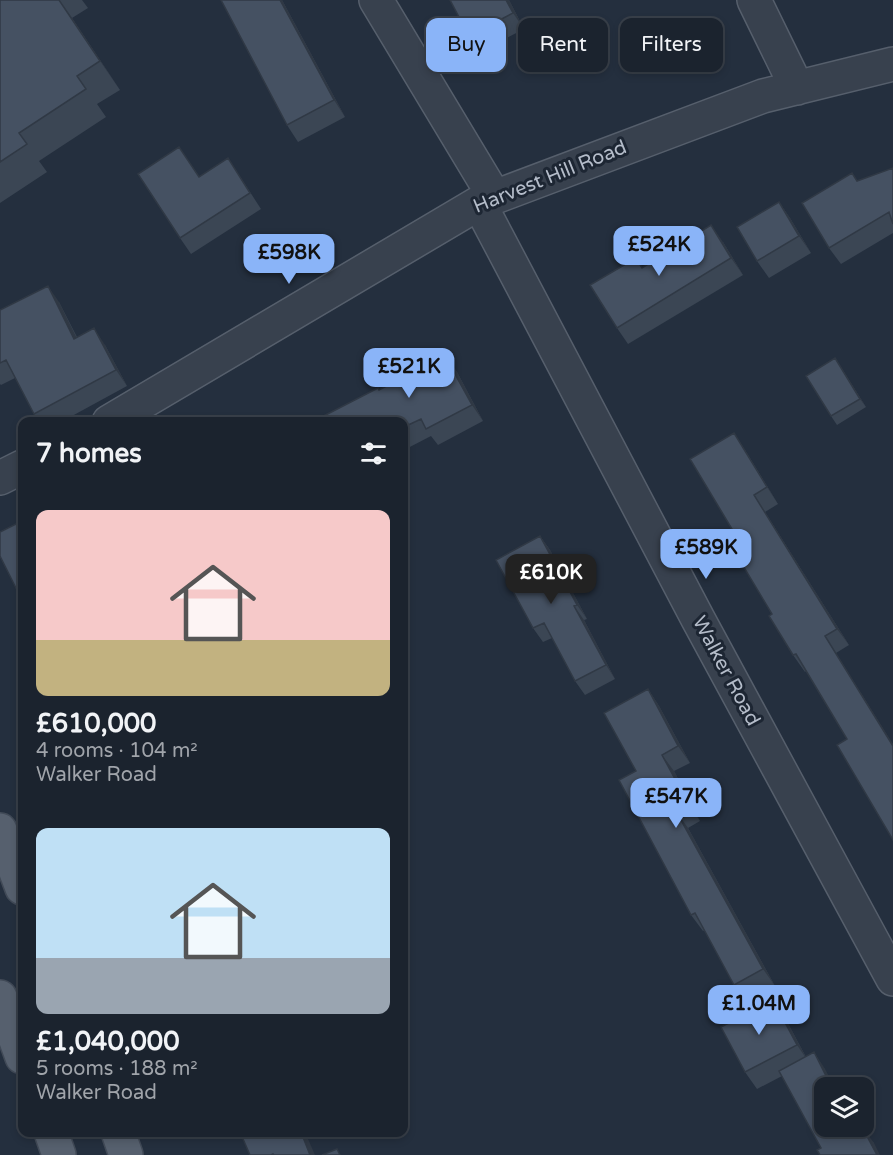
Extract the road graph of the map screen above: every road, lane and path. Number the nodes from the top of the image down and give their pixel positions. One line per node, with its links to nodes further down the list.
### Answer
1 (376, 0): 5 (street, Walker Road)
2 (754, 0): 4 (street)
3 (893, 64): 4 (street, Harvest Hill Road)
4 (797, 88): 5 (street, Harvest Hill Road)
5 (487, 199): 6 (street, Harvest Hill Road); 11 (street, Walker Road)
6 (117, 417)
7 (18, 469): 8 (street)
8 (0, 478)
9 (0, 830): 10 (main road)
10 (18, 877)
11 (893, 979)
12 (0, 996): 13 (main road)
13 (18, 1046)
14 (53, 1137): 17 (main road)
15 (120, 1137): 18 (main road)
16 (127, 1137): 19 (street)
17 (59, 1155)
18 (126, 1155)
19 (135, 1155)

